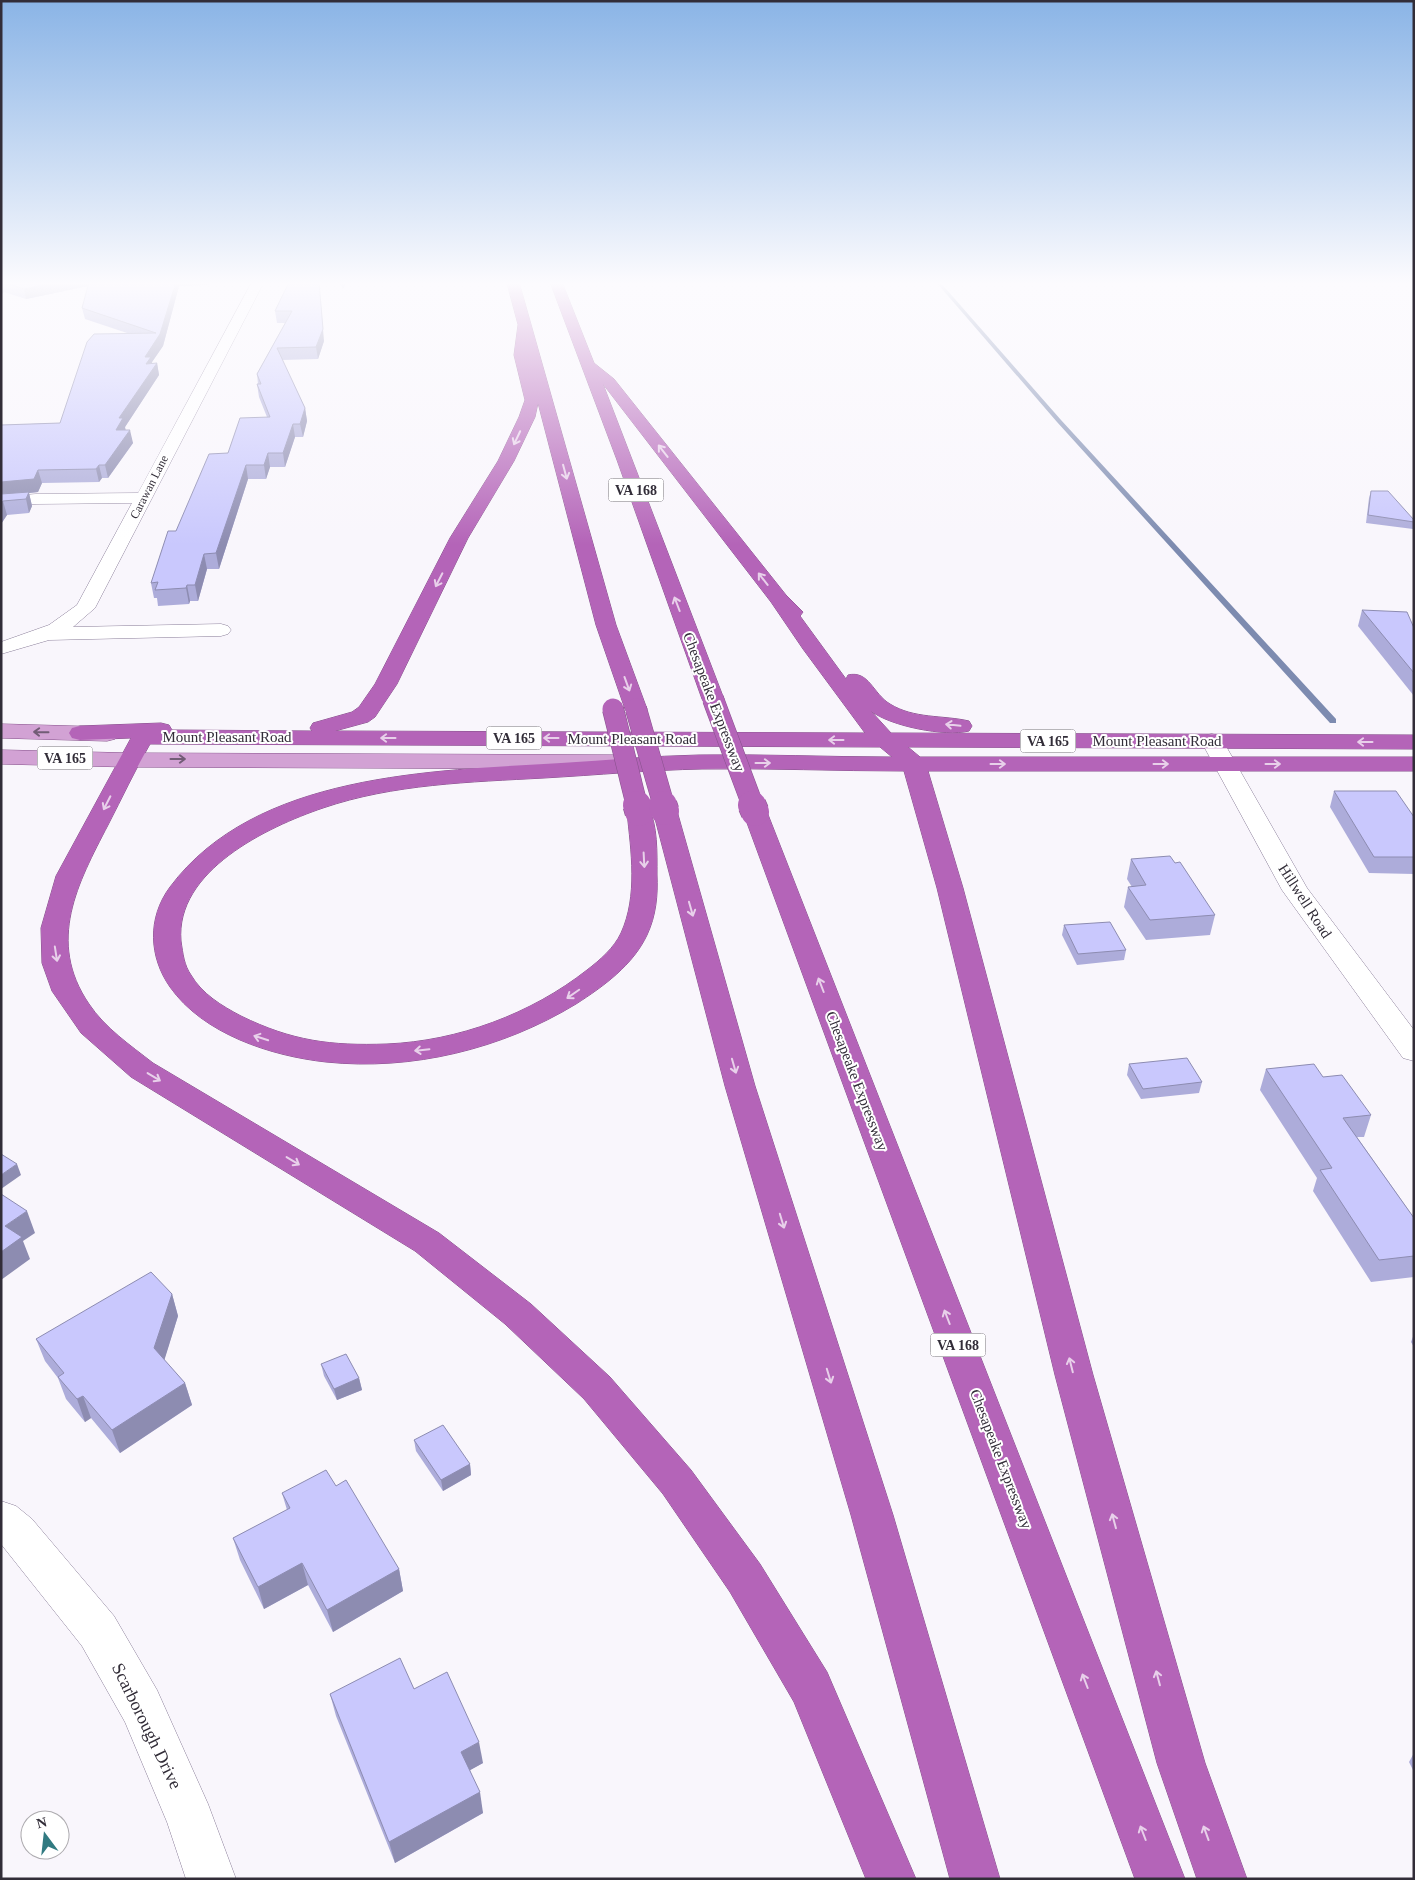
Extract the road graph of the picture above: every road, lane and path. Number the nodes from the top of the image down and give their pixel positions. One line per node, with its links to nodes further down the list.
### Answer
1 (212, 370): 6 (street, Carawan Lane)
2 (525, 370): 14 (highway, one-way to 14)
3 (537, 370): 9 (highway, one-way to 9)
4 (589, 370): 29 (highway, Chesapeake Expressway / VA 168, one-way to 4, bridge)
5 (594, 370): 8 (highway, one-way to 5)
6 (144, 498): 7 (street); 11 (street, Carawan Lane)
7 (1, 502)
8 (779, 599): 15 (highway); 18 (highway, one-way to 8)
9 (606, 626): 23 (highway, one-way to 23, bridge); 23 (highway, bridge)
10 (221, 630): 11 (street)
11 (47, 634): 12 (street, Carawan Lane)
12 (1, 648)
13 (1, 731): 14 (main road, Mount Pleasant Road / VA 165, one-way to 13)
14 (80, 733): 17 (main road, Mount Pleasant Road / VA 165)
15 (885, 740): 17 (highway, Mount Pleasant Road / VA 165, one-way to 17); 18 (highway, Mount Pleasant Road / VA 165); 21 (highway)
16 (1414, 742): 18 (highway, Mount Pleasant Road / VA 165, one-way to 18)
17 (136, 748): 19 (main road, Mount Pleasant Road / VA 165); 20 (main road, Mount Pleasant Road / VA 165, one-way to 20); 27 (highway, one-way to 27)
18 (1218, 752): 21 (highway, Mount Pleasant Road / VA 165, one-way to 18); 22 (highway, Mount Pleasant Road / VA 165, one-way to 22); 24 (street, Hillwell Road)
19 (1, 757)
20 (696, 762): 21 (highway, Mount Pleasant Road / VA 165, one-way to 21); 23 (highway, one-way to 20)
21 (914, 764): 30 (highway, one-way to 21)
22 (1414, 764)
23 (652, 811): 28 (highway, one-way to 28)
24 (1414, 1051)
25 (1, 1519): 26 (street, Scarborough Drive)
26 (211, 1879)
27 (891, 1879)
28 (975, 1879)
29 (1160, 1879)
30 (1222, 1879)

